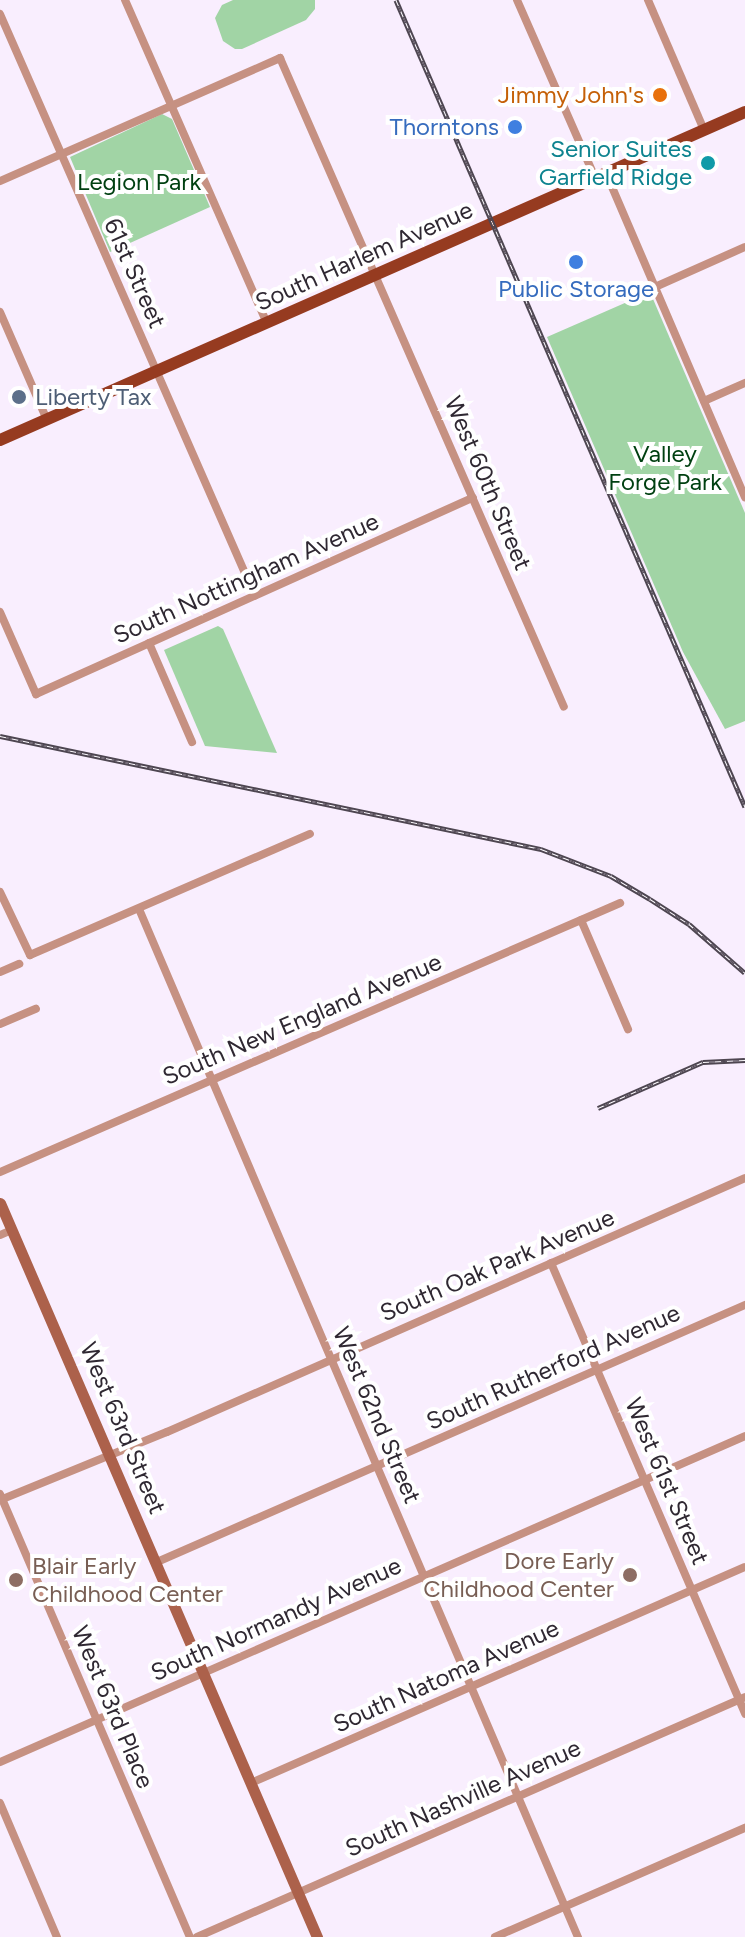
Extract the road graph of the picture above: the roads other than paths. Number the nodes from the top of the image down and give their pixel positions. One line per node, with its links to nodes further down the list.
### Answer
1 (125, 0): 5 (street)
2 (517, 0): 9 (street)
3 (648, 0): 7 (street)
4 (0, 14): 8 (street, 61st Street)
5 (171, 105): 8 (street); 12 (street, West 60th Street); 15 (street)
6 (745, 112): 7 (main road, South Harlem Avenue)
7 (704, 130): 9 (main road, South Harlem Avenue)
8 (61, 154): 10 (street); 16 (street, 61st Street)
9 (600, 176): 12 (main road, South Harlem Avenue); 13 (street)
10 (0, 181)
11 (745, 247): 13 (street)
12 (376, 275): 15 (main road, South Harlem Avenue); 22 (street, West 60th Street)
13 (655, 287): 18 (street)
14 (0, 312): 19 (street)
15 (267, 323): 16 (main road, South Harlem Avenue)
16 (157, 372): 19 (main road, South Harlem Avenue); 23 (street)
17 (745, 383): 18 (street)
18 (704, 401): 21 (street)
19 (47, 420): 20 (main road, South Harlem Avenue)
20 (0, 440)
21 (745, 497)
22 (473, 498): 23 (street, South Nottingham Avenue); 26 (street, West 60th Street)
23 (255, 596): 25 (street, South Nottingham Avenue)
24 (0, 612): 25 (street, South Nottingham Avenue)
25 (149, 643): 27 (street)
26 (564, 707)
27 (192, 742)
28 (310, 834): 31 (street)
29 (0, 892): 31 (street)
30 (620, 903): 32 (street, South New England Avenue)
31 (139, 909): 38 (street, West 62nd Street)
32 (581, 920): 37 (street); 38 (street, South New England Avenue)
33 (19, 964): 34 (street)
34 (0, 972)
35 (36, 1009): 36 (street)
36 (0, 1024)
37 (628, 1029)
38 (212, 1080): 39 (street, South New England Avenue); 46 (street, West 62nd Street)
39 (0, 1172)
40 (745, 1178): 44 (street, South Oak Park Avenue)
41 (0, 1203): 42 (main road, West 63rd Street)
42 (12, 1230): 43 (street); 49 (main road, West 63rd Street)
43 (0, 1235)
44 (551, 1263): 46 (street, South Oak Park Avenue); 47 (street, West 61st Street)
45 (745, 1305): 47 (street, South Rutherford Avenue)
46 (331, 1358): 49 (street, South Oak Park Avenue); 50 (street, West 62nd Street)
47 (597, 1369): 50 (street, South Rutherford Avenue); 51 (street, West 61st Street)
48 (745, 1436): 51 (street, South Normandy Avenue)
49 (111, 1454): 52 (street, South Oak Park Avenue); 53 (main road, West 63rd Street)
50 (377, 1467): 53 (street, South Rutherford Avenue); 55 (street, West 62nd Street)
51 (645, 1480): 55 (street, South Normandy Avenue); 56 (street, West 61st Street)
52 (1, 1498): 61 (street, West 63rd Place)
53 (157, 1562): 57 (main road, West 63rd Street)
54 (745, 1567): 56 (street, South Natoma Avenue)
55 (424, 1577): 57 (street, South Normandy Avenue); 58 (street, West 62nd Street)
56 (692, 1590): 58 (street, South Natoma Avenue); 59 (street, West 61st Street)
57 (204, 1673): 61 (street, South Normandy Avenue); 63 (main road, West 63rd Street)
58 (471, 1686): 63 (street, South Natoma Avenue); 64 (street, West 62nd Street)
59 (742, 1698): 60 (street, West 61st Street); 64 (street, South Nashville Avenue)
60 (745, 1714)
61 (97, 1719): 62 (street, South Normandy Avenue); 70 (street, West 63rd Place)
62 (0, 1762)
63 (251, 1783): 67 (main road, West 63rd Street)
64 (518, 1796): 67 (street, South Nashville Avenue); 68 (street, West 62nd Street)
65 (0, 1803): 69 (street)
66 (745, 1828): 68 (street)
67 (298, 1893): 71 (street, South Nashville Avenue); 72 (main road, West 63rd Street)
68 (565, 1906): 73 (street); 74 (street, West 62nd Street)
69 (57, 1937)
70 (190, 1937)
71 (197, 1937)
72 (317, 1937)
73 (495, 1937)
74 (578, 1937)

